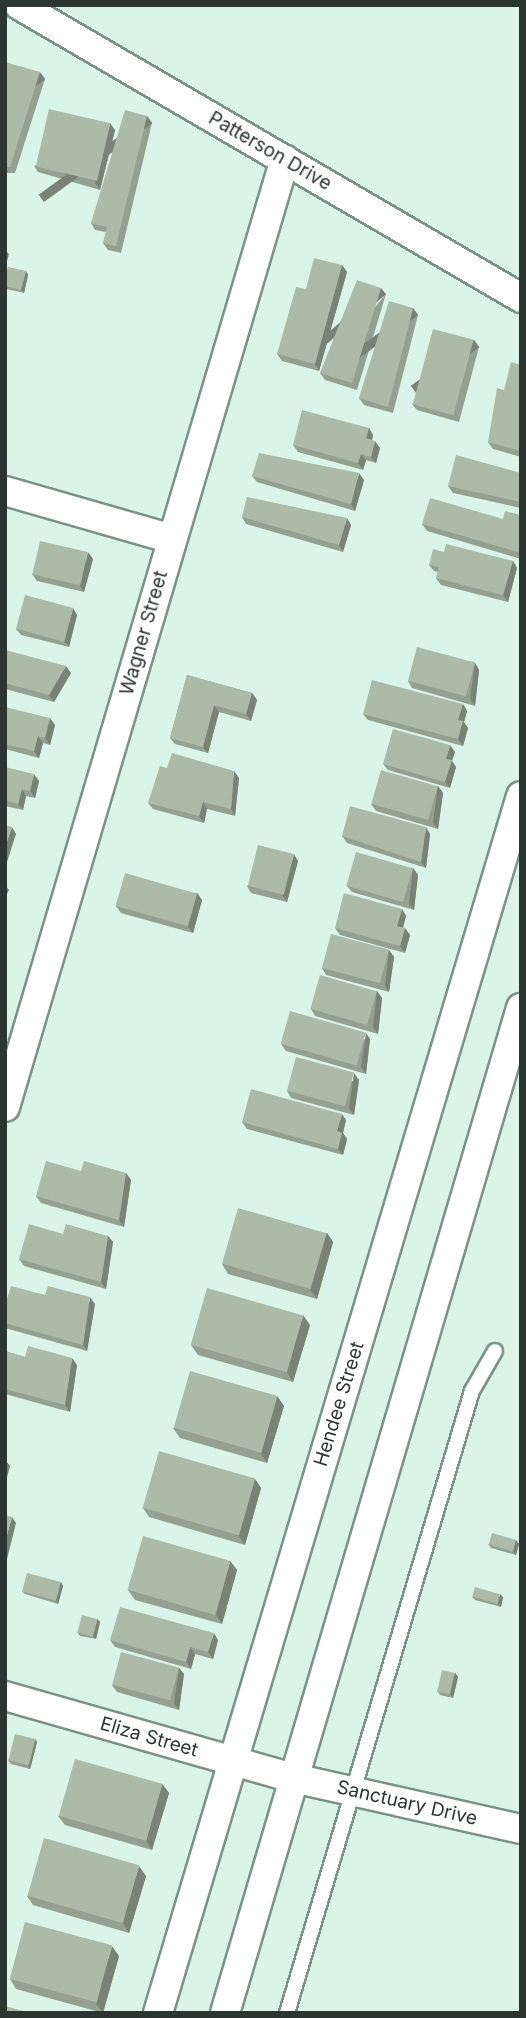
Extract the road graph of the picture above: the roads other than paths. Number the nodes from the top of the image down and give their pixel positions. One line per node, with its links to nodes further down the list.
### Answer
1 (19, 5): 2 (street, Patterson Drive)
2 (285, 159): 3 (street, Patterson Drive); 5 (street, Wagner Street)
3 (521, 298)
4 (5, 491): 5 (street)
5 (172, 539): 8 (street, Wagner Street)
6 (521, 796): 11 (street, Hendee Street)
7 (521, 1008): 12 (street)
8 (6, 1099)
9 (495, 1351): 13 (lane)
10 (5, 1696): 11 (street, Eliza Street)
11 (232, 1762): 12 (street, Eliza Street); 15 (street, Hendee Street)
12 (293, 1778): 13 (street, Sanctuary Drive); 16 (street)
13 (354, 1789): 14 (street, Sanctuary Drive); 17 (lane)
14 (521, 1829)
15 (158, 2013)
16 (225, 2013)
17 (287, 2013)

